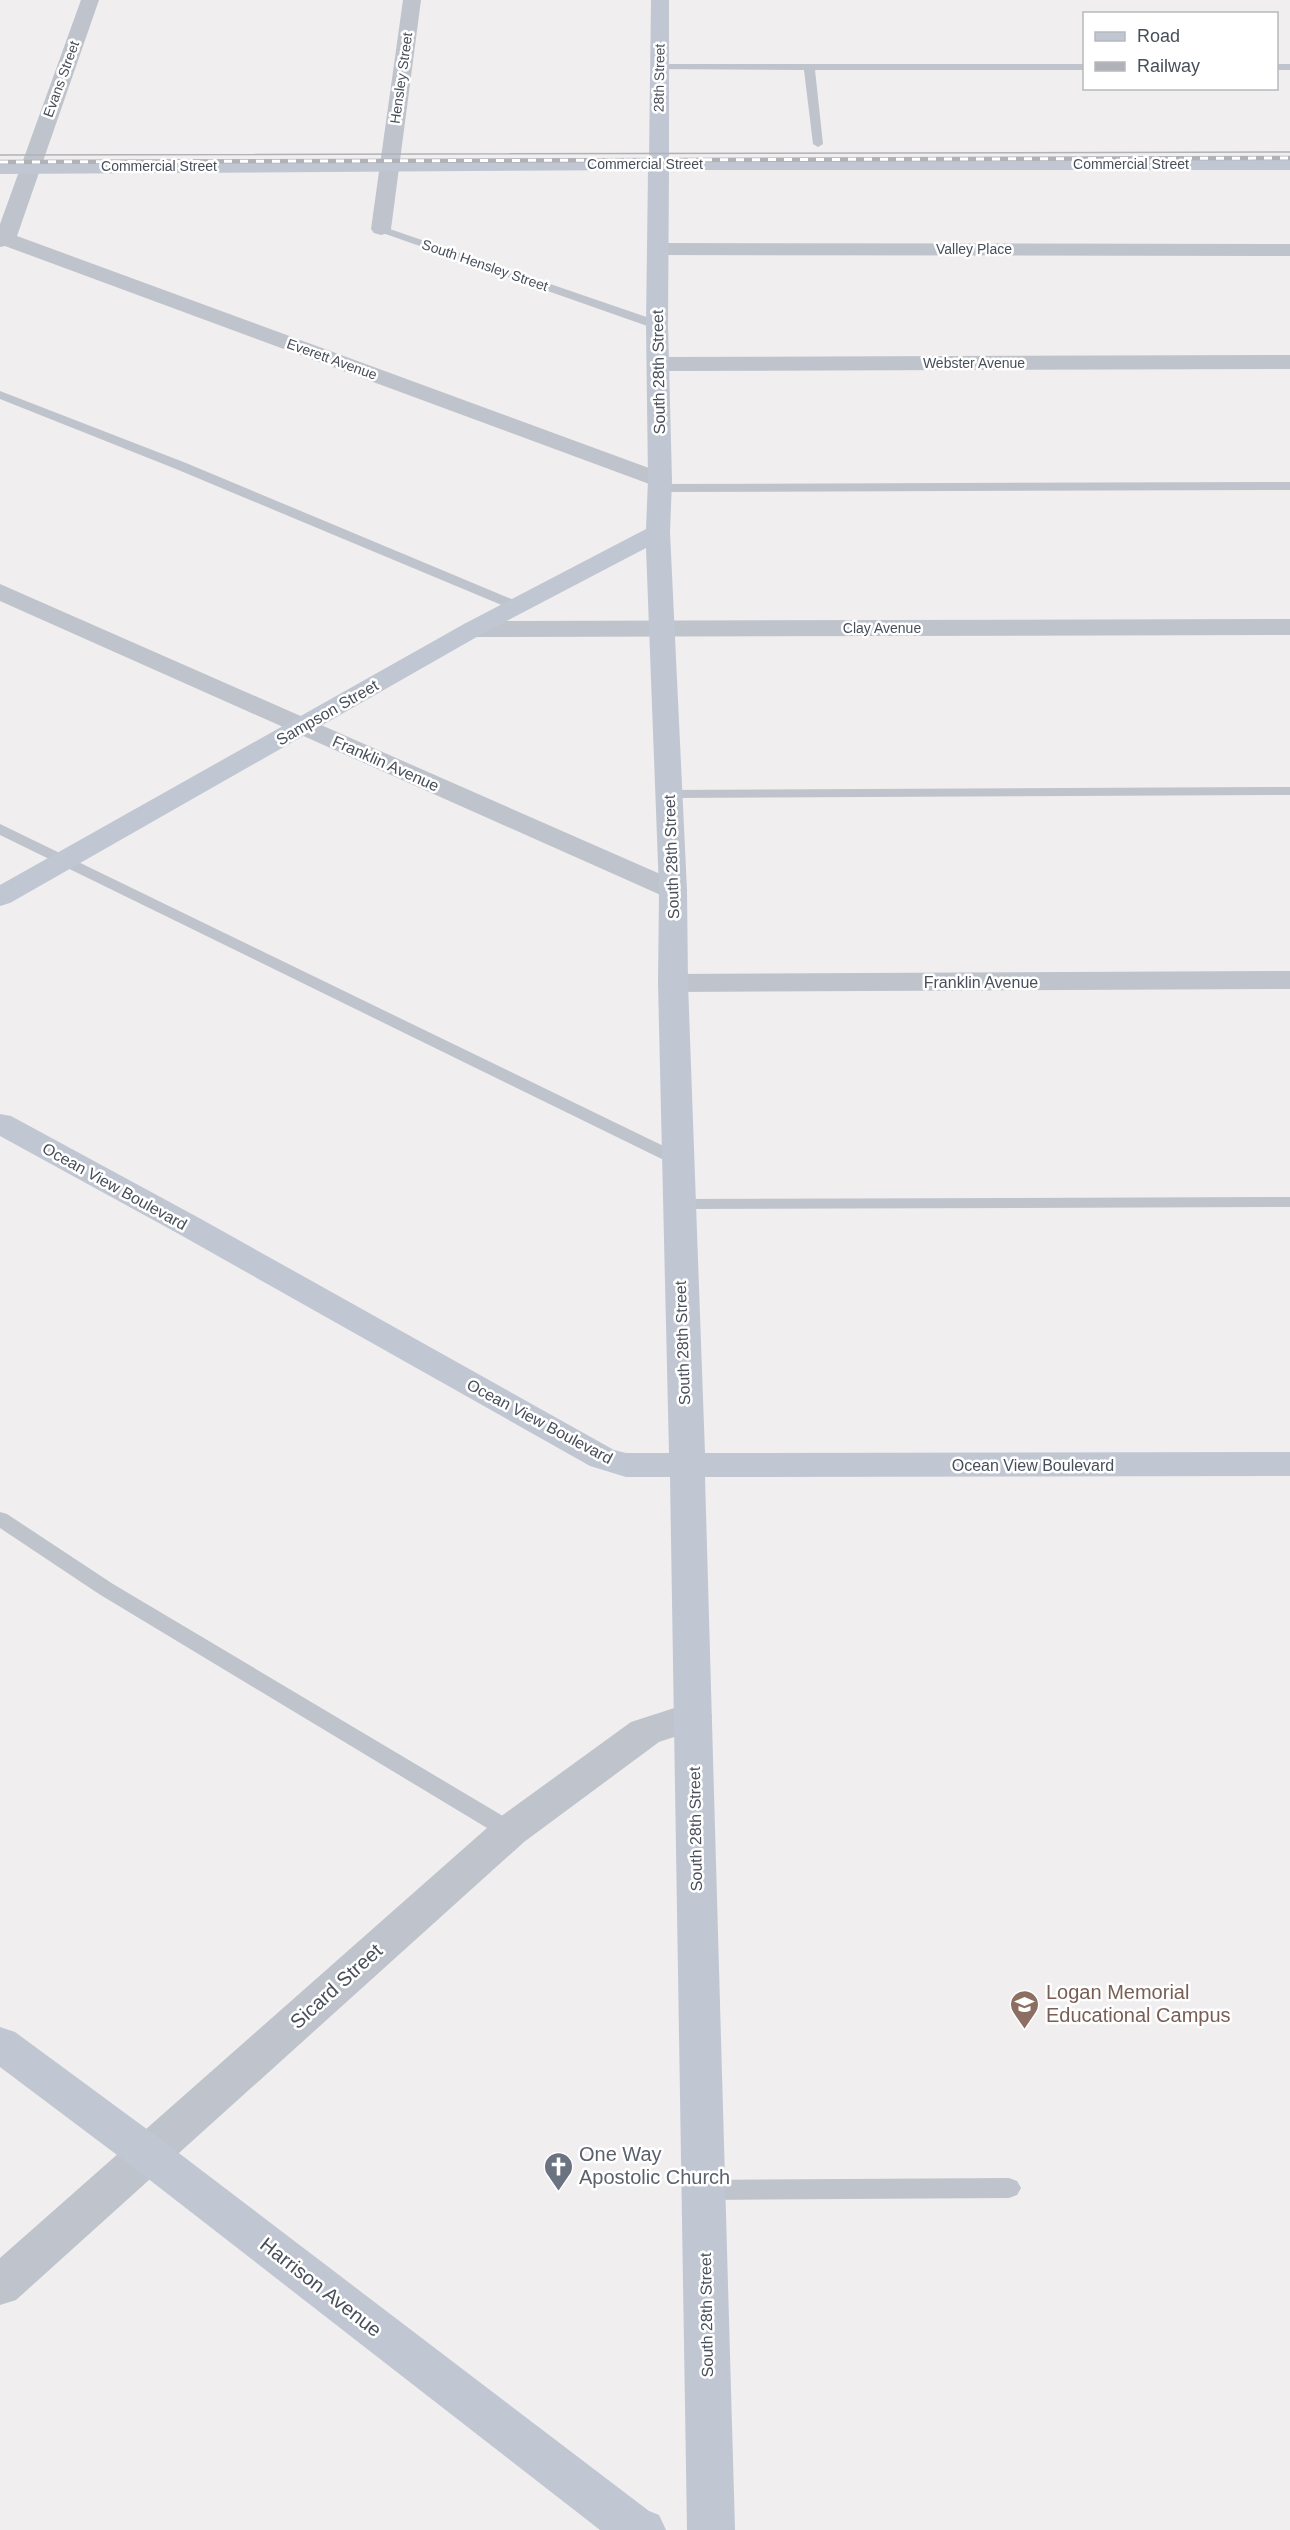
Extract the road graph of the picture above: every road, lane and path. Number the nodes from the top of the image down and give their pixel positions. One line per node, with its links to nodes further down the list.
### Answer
1 (90, 0): 14 (street, Evans Street)
2 (412, 0): 15 (street, Hensley Street)
3 (660, 0): 4 (street, 28th Street)
4 (659, 67): 5 (lane); 13 (street, 28th Street)
5 (809, 67): 6 (lane); 8 (lane)
6 (1083, 67)
7 (796, 144): 8 (street)
8 (818, 144): 9 (street)
9 (842, 144)
10 (368, 145): 15 (street)
11 (415, 145): 15 (street)
12 (61, 146): 14 (street)
13 (658, 150): 15 (street, Commercial Street); 16 (street, Commercial Street); 20 (street, South 28th Street)
14 (30, 154): 15 (street, Commercial Street); 17 (street, Commercial Street); 19 (street, Evans Street)
15 (390, 155): 18 (street, South Hensley Street)
16 (1290, 164)
17 (0, 168)
18 (381, 229): 22 (lane, South Hensley Street)
19 (3, 240): 26 (street, Everett Avenue)
20 (658, 249): 21 (street, Valley Place); 22 (street, South 28th Street)
21 (1290, 250)
22 (657, 325): 24 (street, South 28th Street)
23 (1290, 362): 24 (street, Webster Avenue)
24 (658, 364): 26 (street, South 28th Street)
25 (0, 395): 30 (lane)
26 (660, 484): 27 (lane); 28 (street, South 28th Street)
27 (1290, 486)
28 (658, 532): 30 (street, Sampson Street); 32 (street, South 28th Street)
29 (0, 592): 34 (street, Franklin Avenue)
30 (516, 606): 33 (street, Sampson Street)
31 (1290, 627): 32 (street, Clay Avenue)
32 (661, 628): 33 (street, Clay Avenue); 36 (street, South 28th Street)
33 (473, 629): 34 (street, Sampson Street)
34 (302, 726): 38 (street, Sampson Street); 39 (street, Franklin Avenue)
35 (1290, 791): 36 (lane)
36 (669, 794): 39 (street, South 28th Street)
37 (0, 829): 38 (lane)
38 (65, 861): 40 (street, Sampson Street); 44 (lane)
39 (673, 890): 42 (street, South 28th Street)
40 (0, 897)
41 (1290, 980): 42 (street, Franklin Avenue)
42 (673, 983): 44 (street, South 28th Street)
43 (0, 1123): 48 (street, Ocean View Boulevard)
44 (678, 1160): 46 (street, South 28th Street)
45 (1290, 1202): 46 (lane)
46 (678, 1204): 48 (street, South 28th Street)
47 (1290, 1464): 48 (street, Ocean View Boulevard)
48 (687, 1466): 50 (street, South 28th Street)
49 (0, 1519): 51 (lane)
50 (693, 1716): 51 (street, Sicard Street); 55 (street, South 28th Street)
51 (510, 1832): 53 (street, Sicard Street)
52 (0, 2044): 53 (street, Harrison Avenue)
53 (148, 2154): 56 (street, Sicard Street); 57 (street, Harrison Avenue)
54 (1009, 2188): 55 (lane)
55 (703, 2190): 58 (street, South 28th Street)
56 (0, 2286)
57 (642, 2530)
58 (711, 2530)

